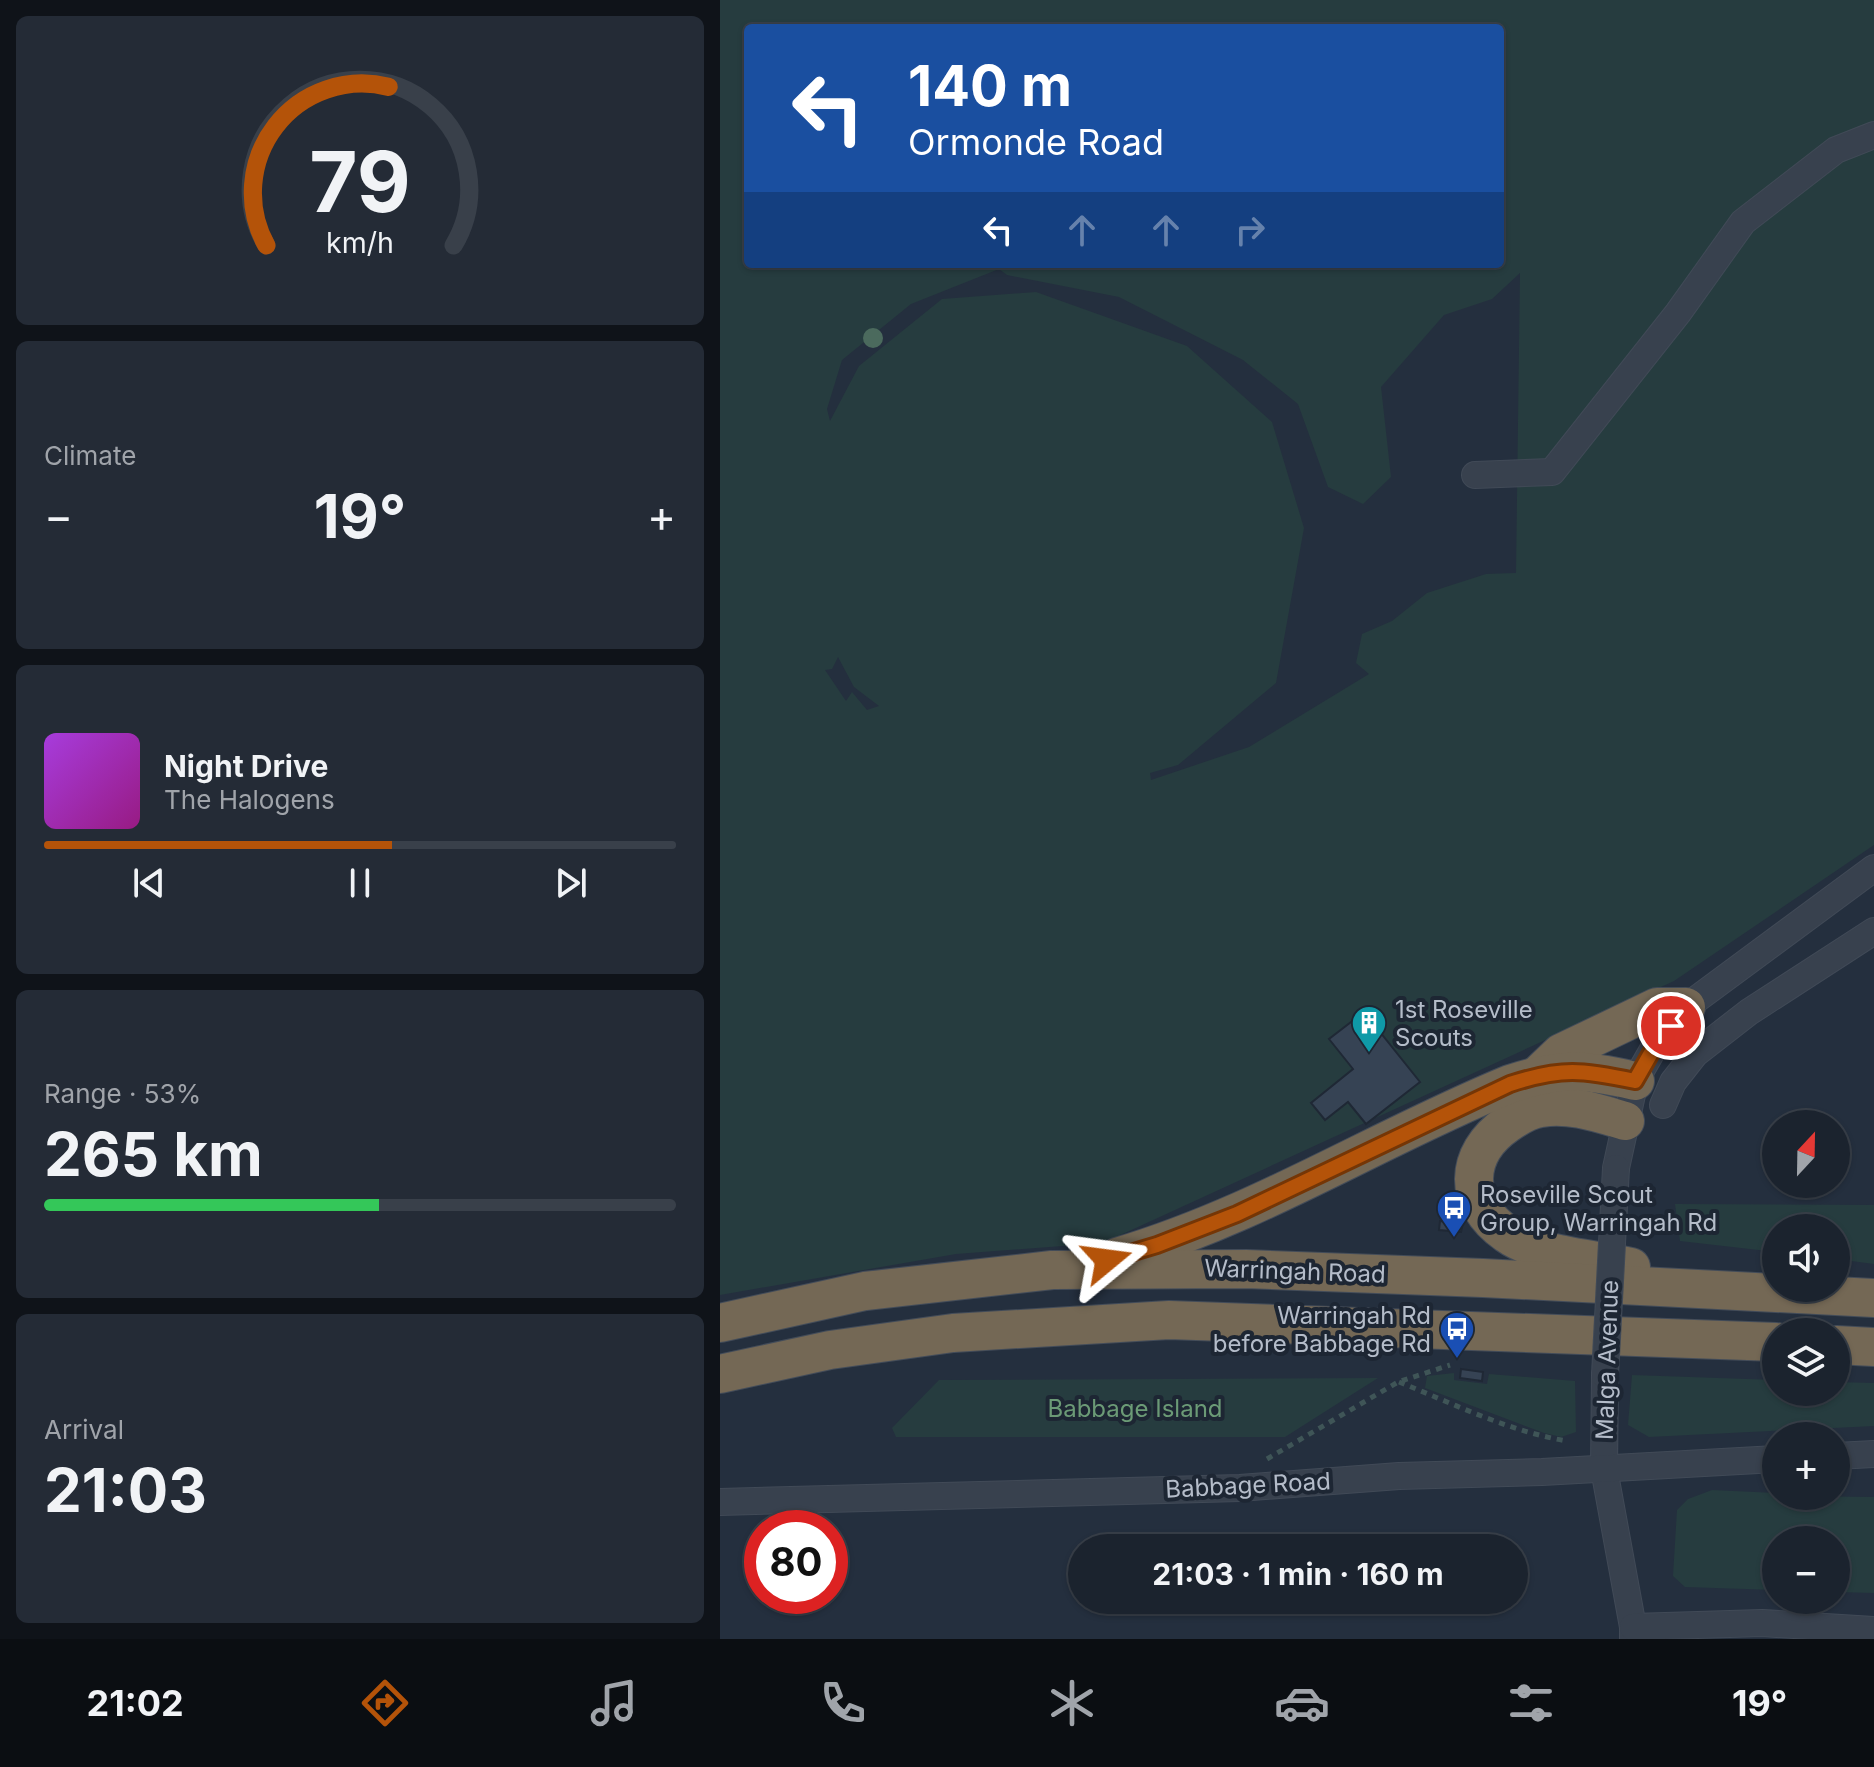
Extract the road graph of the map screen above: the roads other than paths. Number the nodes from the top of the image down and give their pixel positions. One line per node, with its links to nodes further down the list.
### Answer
1 (1874, 135): 2 (street)
2 (1475, 475)
3 (1874, 868): 5 (street)
4 (1874, 931): 7 (street)
5 (1686, 1007): 6 (highway); 7 (street)
6 (1539, 1074): 7 (highway); 9 (highway)
7 (1649, 1093): 8 (street, Malga Avenue)
8 (1625, 1121): 10 (highway); 20 (street, Malga Avenue, bridge)
9 (1052, 1270): 10 (highway, Warringah Road); 12 (highway, Warringah Road)
10 (1759, 1292): 11 (highway, Warringah Road)
11 (1874, 1298)
12 (720, 1323)
13 (1762, 1341): 16 (highway)
14 (1850, 1346): 15 (highway)
15 (1874, 1347)
16 (720, 1374)
17 (1874, 1454): 18 (street)
18 (1850, 1455)
19 (1762, 1460): 20 (street, Babbage Road)
20 (1604, 1469): 21 (street, Babbage Road); 23 (street, Malga Avenue)
21 (720, 1502)
22 (1874, 1630): 23 (street)
23 (1633, 1633)

